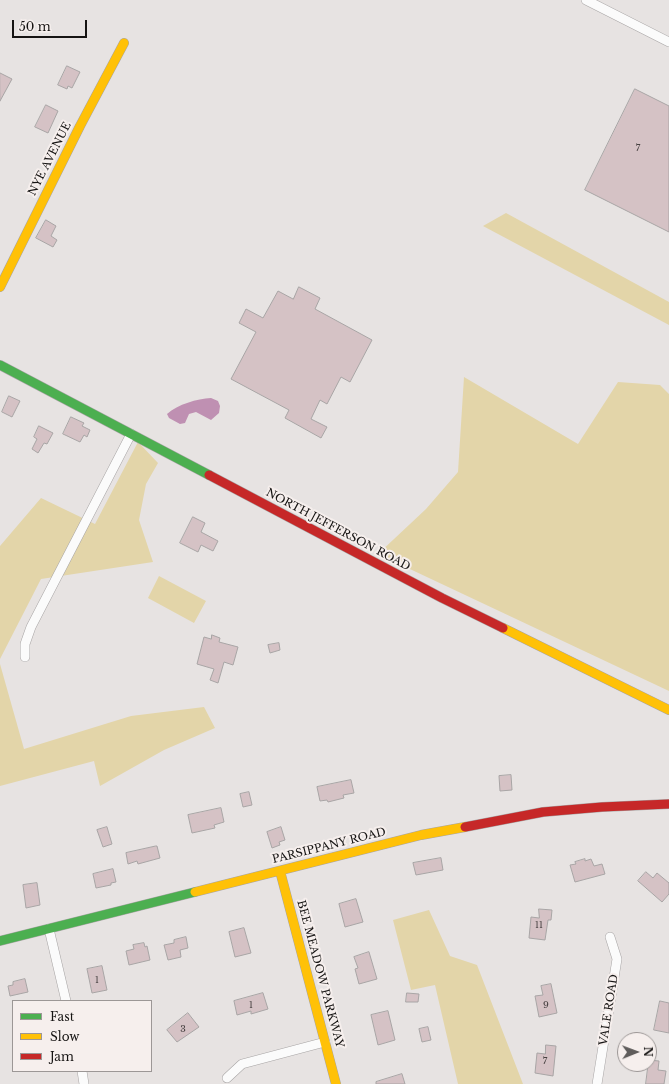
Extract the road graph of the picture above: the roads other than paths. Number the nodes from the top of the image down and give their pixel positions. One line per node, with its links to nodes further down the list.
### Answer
1 (586, 0): 2 (street)
2 (669, 42)
3 (124, 44): 4 (street, NYE AVENUE)
4 (0, 287)
5 (0, 365): 6 (street, NORTH JEFFERSON ROAD)
6 (131, 434): 7 (street); 8 (street, NORTH JEFFERSON ROAD)
7 (25, 657)
8 (669, 710)
9 (669, 804): 10 (street, PARSIPPANY ROAD)
10 (280, 870): 11 (street, PARSIPPANY ROAD); 15 (street, BEE MEADOW PARKWAY)
11 (49, 928): 13 (street, PARSIPPANY ROAD); 14 (street)
12 (610, 937): 20 (street, VALE ROAD)
13 (0, 941)
14 (66, 1000)
15 (326, 1042): 17 (street); 19 (street, BEE MEADOW PARKWAY)
16 (82, 1072): 18 (street)
17 (227, 1078)
18 (84, 1084)
19 (336, 1084)
20 (597, 1084)

